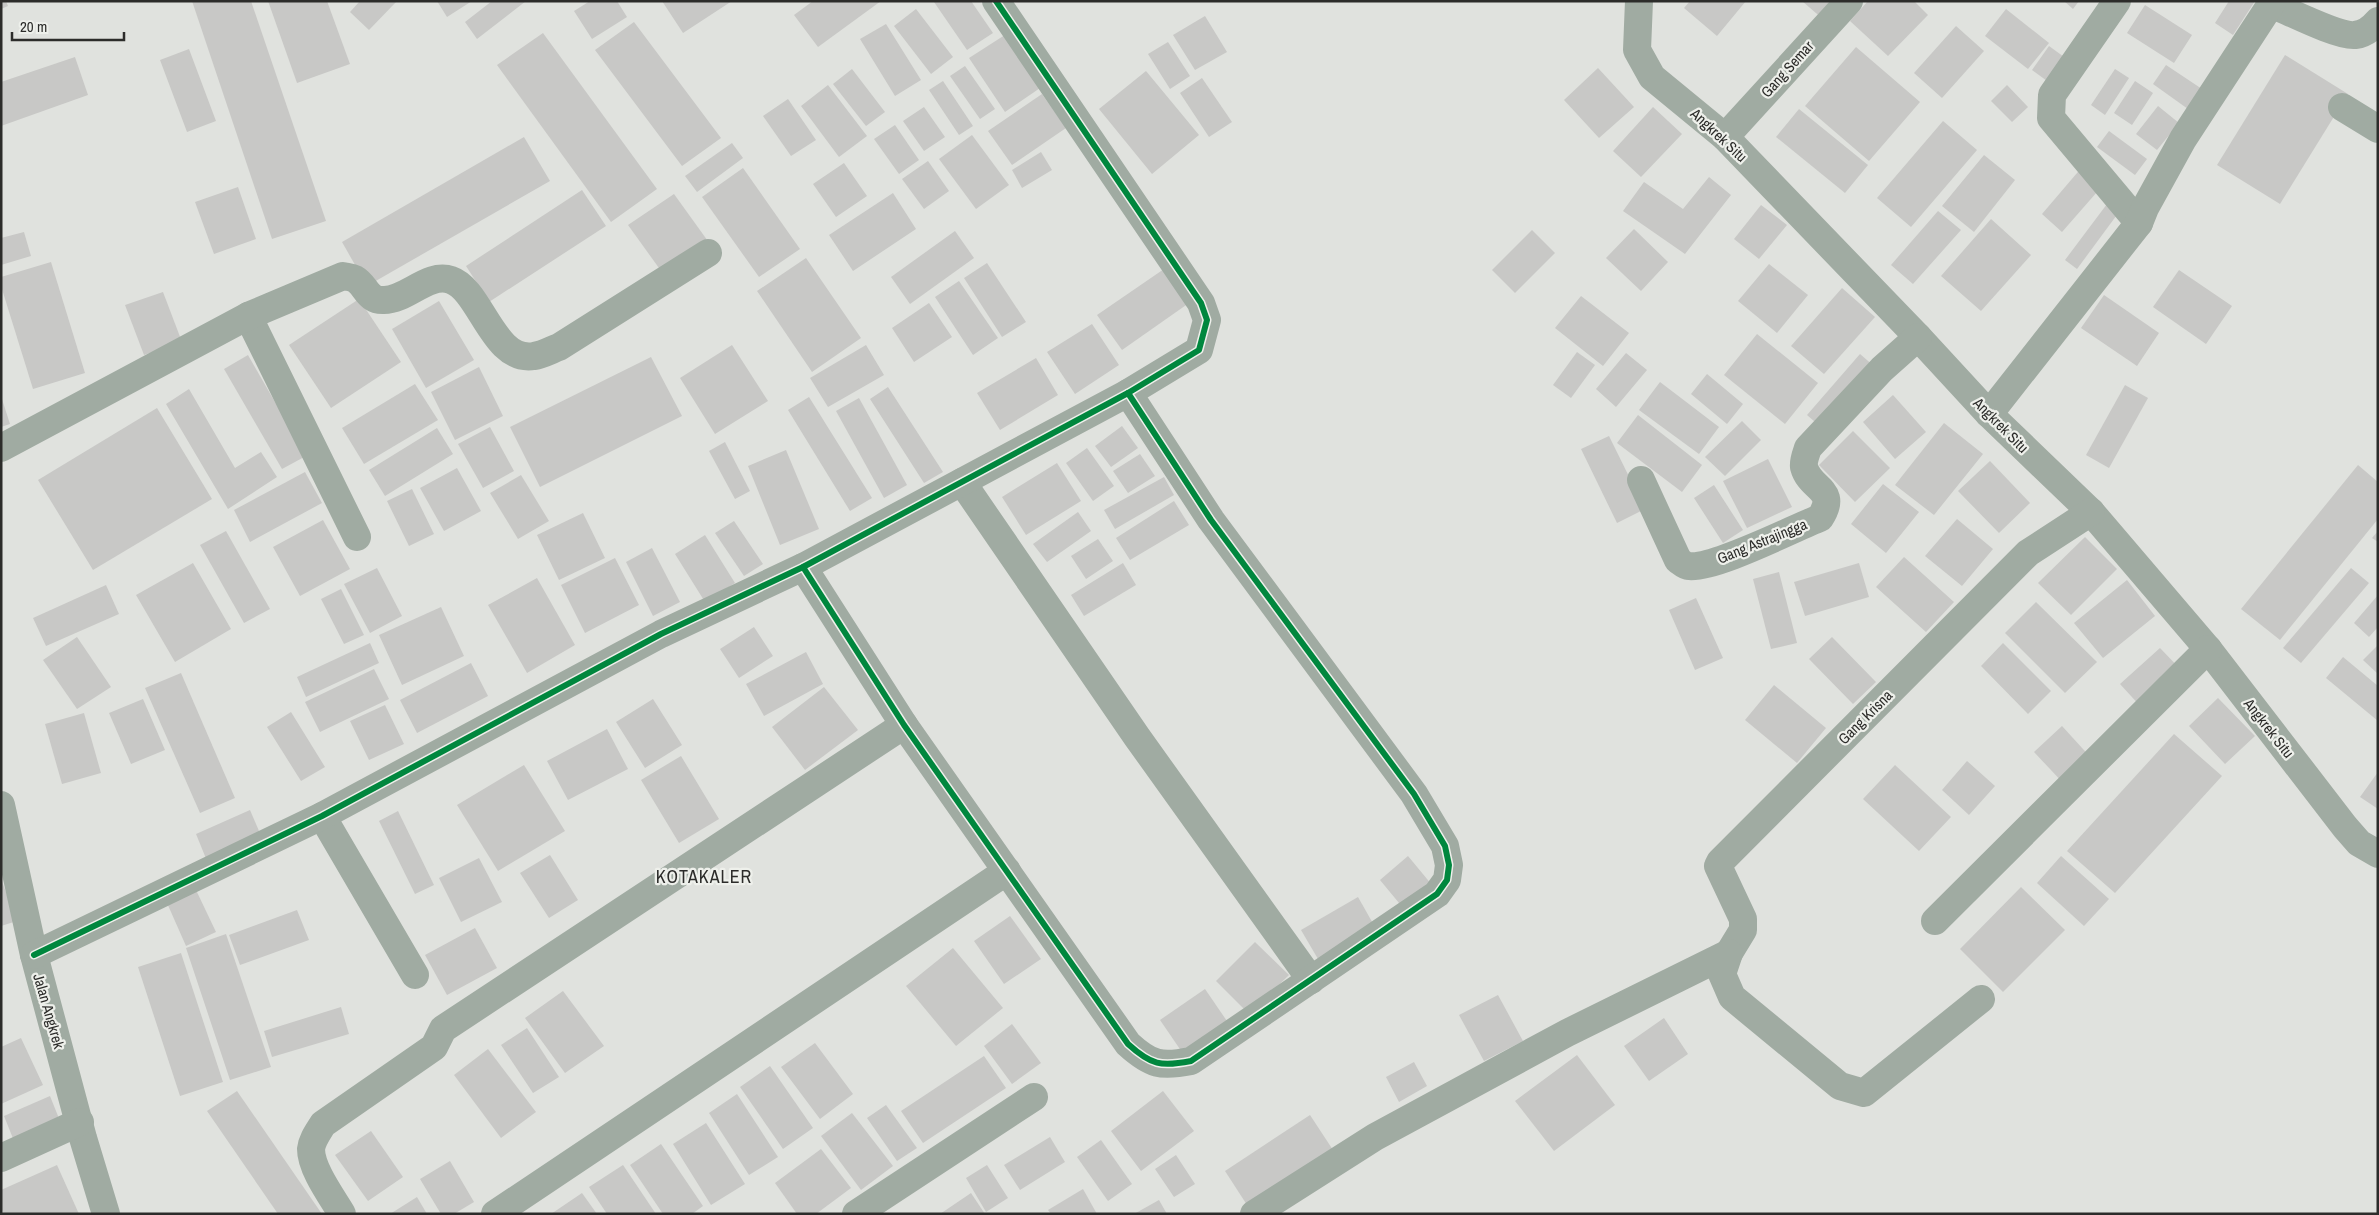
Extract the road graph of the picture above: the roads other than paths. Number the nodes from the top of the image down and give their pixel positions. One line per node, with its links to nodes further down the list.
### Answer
1 (996, 1): 14 (street)
2 (1639, 1): 9 (street, Angkrek Situ)
3 (1848, 1): 9 (street, Gang Semar)
4 (2117, 1): 10 (street)
5 (2272, 2): 6 (street); 10 (street)
6 (2378, 21)
7 (2342, 107): 8 (street)
8 (2378, 129)
9 (1725, 138): 13 (street, Angkrek Situ)
10 (2139, 223): 15 (street)
11 (708, 252): 12 (street)
12 (248, 316): 16 (street); 20 (street)
13 (1918, 336): 15 (street, Angkrek Situ); 17 (street, Gang Astrajingga)
14 (1128, 393): 18 (street); 32 (street)
15 (1989, 414): 19 (street, Angkrek Situ)
16 (1, 448)
17 (1641, 480)
18 (962, 482): 21 (street); 32 (street)
19 (2091, 512): 22 (street, Angkrek Situ); 29 (street, Gang Krisna)
20 (357, 537)
21 (803, 567): 23 (street); 25 (street)
22 (2208, 649): 26 (street, Angkrek Situ); 28 (street)
23 (904, 725): 27 (street); 39 (street)
24 (1, 805): 30 (street, Jalan Angkrek)
25 (322, 816): 30 (street); 31 (street)
26 (2378, 854)
27 (1007, 871): 32 (street); 40 (street)
28 (1935, 921)
29 (1729, 953): 33 (street); 37 (street)
30 (34, 955): 35 (street, Jalan Angkrek)
31 (415, 975)
32 (1311, 980)
33 (1981, 999)
34 (1034, 1097): 41 (street)
35 (80, 1122): 36 (street); 38 (street, Jalan Angkrek)
36 (1, 1158)
37 (1271, 1209)
38 (106, 1214)
39 (342, 1214)
40 (495, 1214)
41 (856, 1214)

